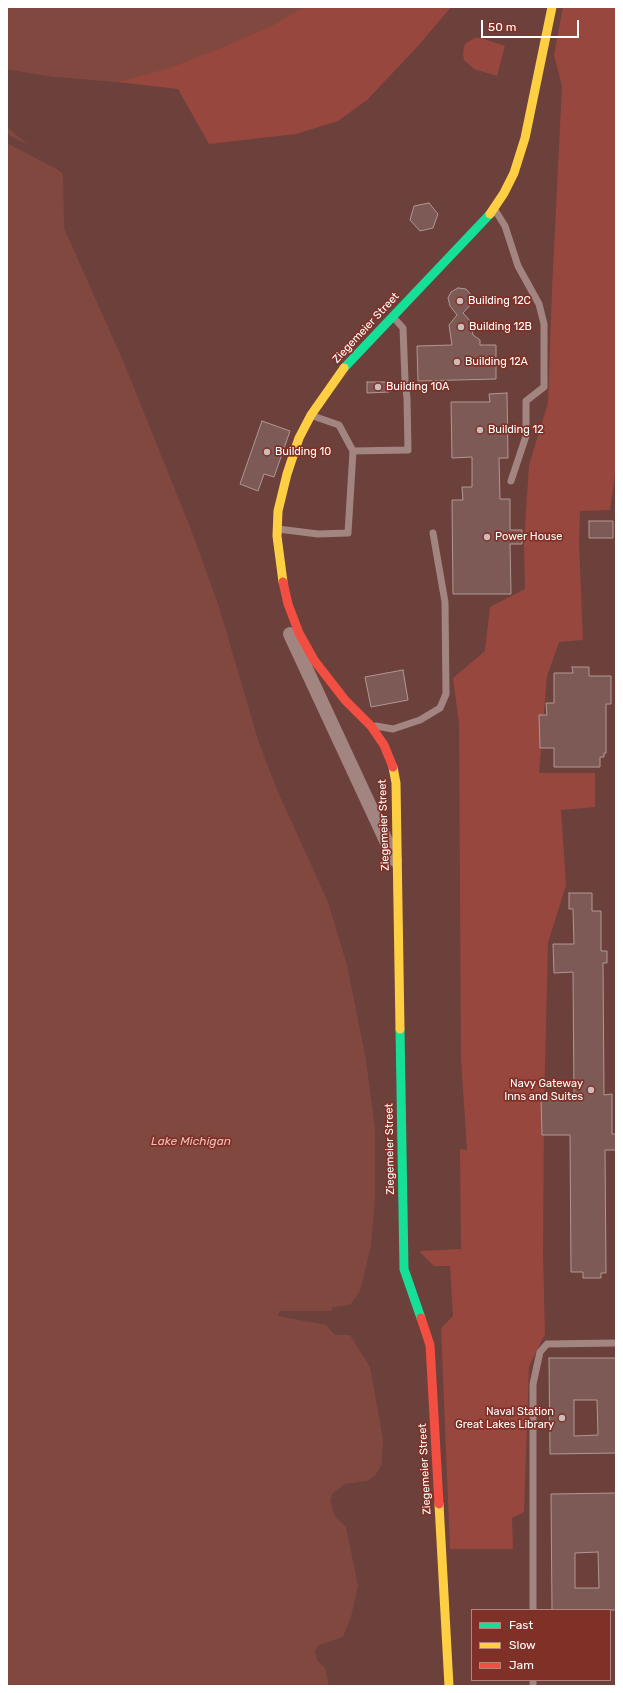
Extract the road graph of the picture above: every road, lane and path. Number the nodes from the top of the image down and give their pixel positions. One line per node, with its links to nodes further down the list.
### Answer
1 (552, 7): 2 (street, Ziegemeier Street)
2 (494, 208): 3 (street, Ziegemeier Street); 6 (lane)
3 (393, 316): 4 (street, Ziegemeier Street); 5 (lane)
4 (311, 415): 5 (lane); 7 (street, Ziegemeier Street)
5 (353, 451): 7 (lane)
6 (511, 481)
7 (278, 529): 9 (street, Ziegemeier Street)
8 (433, 533): 10 (lane)
9 (282, 579): 10 (street, Ziegemeier Street); 11 (street)
10 (371, 726): 11 (street, Ziegemeier Street)
11 (398, 866): 14 (street, Ziegemeier Street)
12 (616, 1343): 13 (lane)
13 (533, 1609)
14 (449, 1686)

